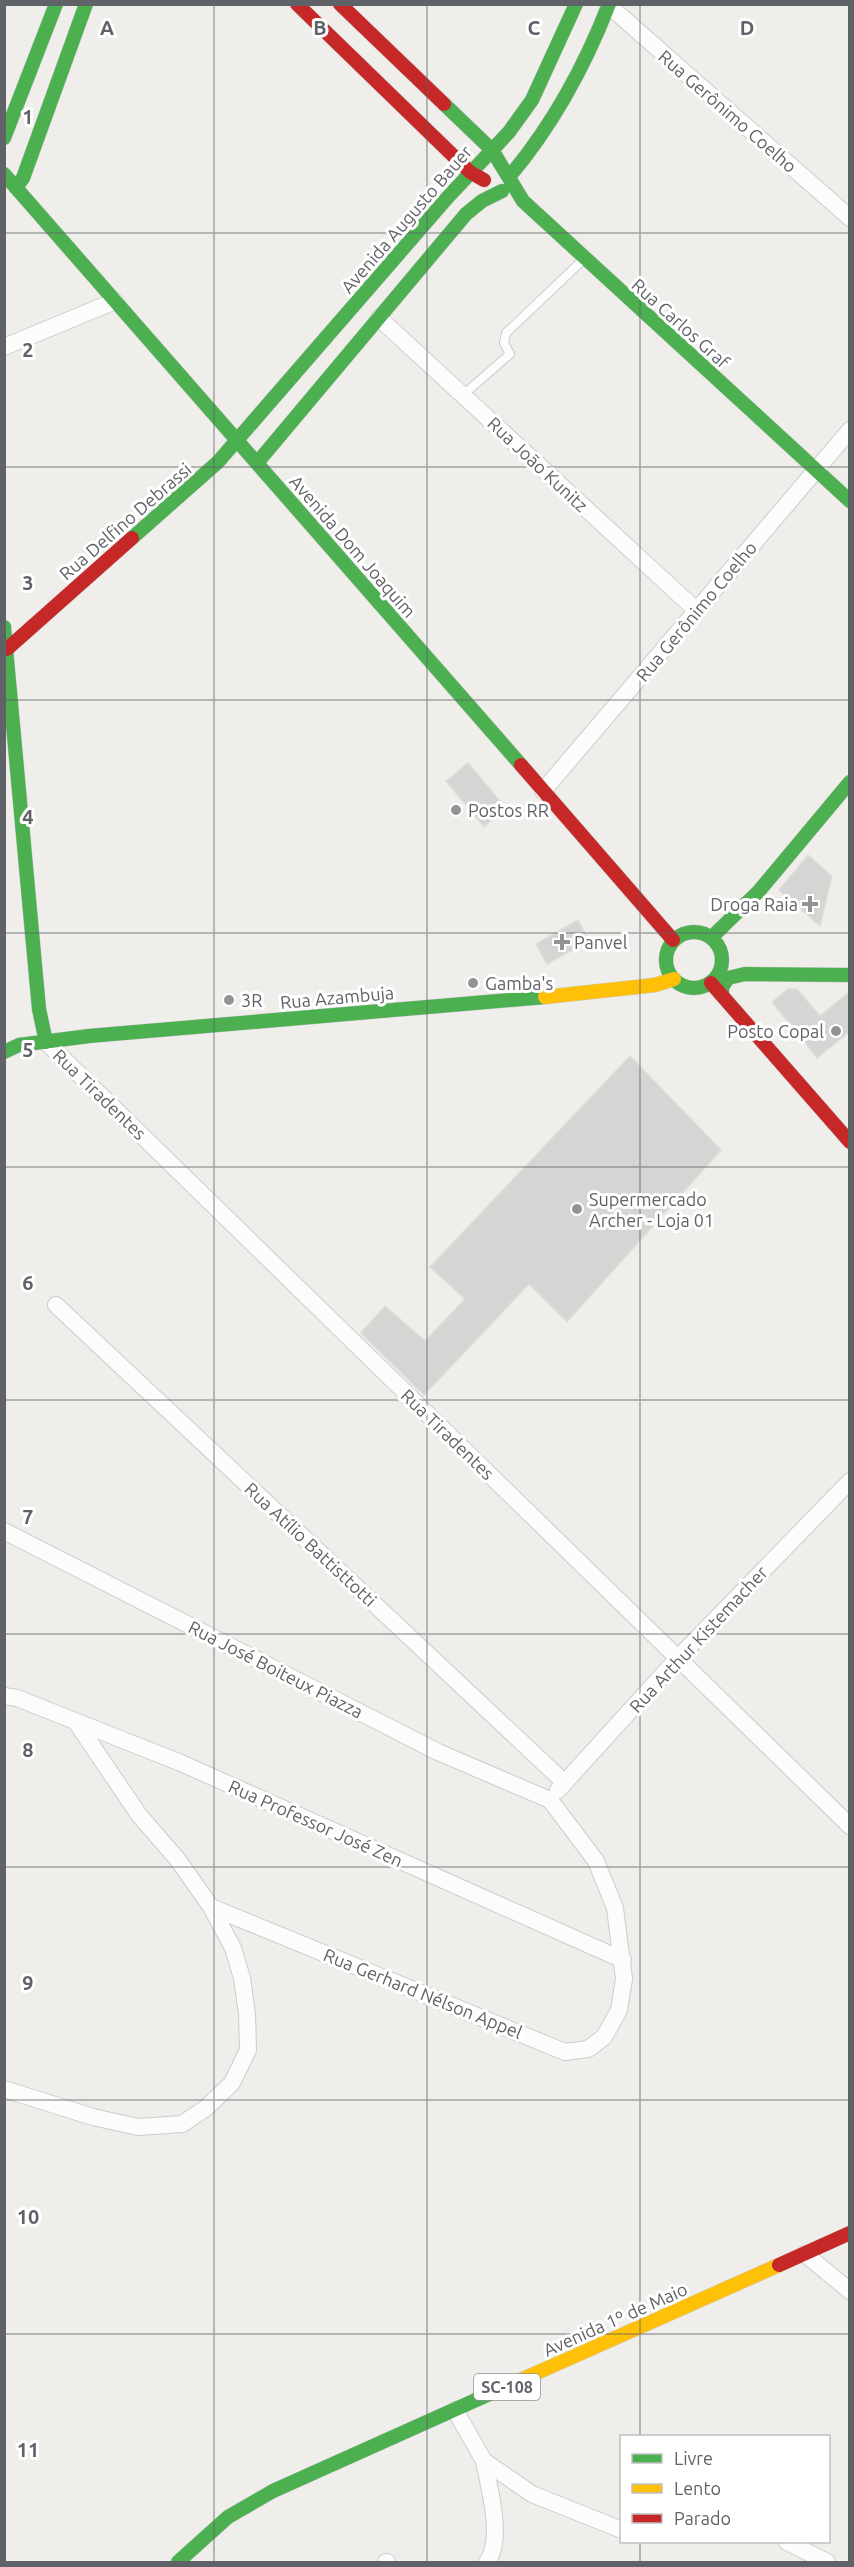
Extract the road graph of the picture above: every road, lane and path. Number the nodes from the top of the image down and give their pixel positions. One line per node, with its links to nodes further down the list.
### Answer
1 (56, 4): 8 (main road)
2 (86, 4): 13 (main road)
3 (297, 4): 7 (main road, Rua Carlos Graf)
4 (339, 4): 7 (main road, Rua Carlos Graf)
5 (576, 4): 9 (main road, Avenida Augusto Bauer)
6 (608, 5): 12 (main road); 16 (street, Rua Gerônimo Coelho)
7 (411, 93): 9 (main road, Rua Carlos Graf); 10 (main road, Rua Carlos Graf)
8 (4, 138)
9 (492, 150): 10 (main road, Avenida Augusto Bauer); 12 (main road, Rua Carlos Graf)
10 (470, 172): 14 (main road, Rua Carlos Graf); 18 (main road, Avenida Augusto Bauer)
11 (4, 174): 13 (main road, Avenida Dom Joaquim)
12 (509, 177): 15 (main road, Rua Carlos Graf)
13 (16, 188): 19 (main road, Avenida Dom Joaquim)
14 (502, 190): 15 (main road, Rua Carlos Graf); 20 (main road)
15 (523, 201): 17 (main road, Rua Carlos Graf)
16 (849, 218)
17 (585, 259): 22 (lane); 26 (main road, Rua Carlos Graf)
18 (359, 300): 20 (main road); 24 (main road, Avenida Augusto Bauer)
19 (115, 301): 21 (street); 24 (main road, Avenida Dom Joaquim)
20 (379, 318): 22 (street, Rua João Kunitz); 25 (main road)
21 (4, 347)
22 (463, 395): 28 (street, Rua João Kunitz)
23 (849, 430): 26 (street, Rua Gerônimo Coelho)
24 (237, 441): 25 (main road, Avenida Dom Joaquim); 30 (main road, Rua Delfino Debrassi)
25 (256, 463): 32 (main road, Avenida Dom Joaquim)
26 (816, 470): 27 (main road, Rua Carlos Graf); 28 (street, Rua Gerônimo Coelho)
27 (849, 501)
28 (696, 610): 32 (street, Rua Gerônimo Coelho)
29 (4, 627): 30 (main road)
30 (7, 649): 41 (main road)
31 (849, 782): 33 (main road)
32 (543, 791): 34 (main road, Avenida Dom Joaquim)
33 (712, 937): 34 (main road); 35 (main road)
34 (673, 940): 38 (main road)
35 (723, 960): 36 (main road); 39 (main road)
36 (771, 973): 37 (main road); 40 (main road)
37 (849, 975)
38 (674, 979): 39 (main road); 41 (main road, Rua Azambuja)
39 (711, 983): 40 (main road)
40 (722, 995): 43 (main road)
41 (46, 1042): 42 (main road, Rua Azambuja); 47 (street, Rua Tiradentes)
42 (4, 1052)
43 (849, 1142)
44 (56, 1305): 50 (street, Rua Atílio Battisttotti)
45 (849, 1481): 47 (street, Rua Arthur Kistemacher)
46 (4, 1531): 51 (street, Rua José Boiteux Piazza)
47 (677, 1659): 50 (street, Rua Arthur Kistemacher); 52 (street, Rua Tiradentes)
48 (4, 1696): 49 (street, Rua Professor José Zen)
49 (76, 1722): 53 (street); 54 (street, Rua Professor José Zen)
50 (565, 1783): 51 (street, Rua Arthur Kistemacher)
51 (550, 1800): 54 (street, Rua Gerhard Nélson Appel)
52 (849, 1826)
53 (211, 1907): 54 (street, Rua Gerhard Nélson Appel); 55 (street)
54 (623, 1960)
55 (4, 2089)
56 (849, 2233): 57 (main road, Avenida 1º de Maio / SC-108)
57 (806, 2254): 58 (street); 59 (main road, Avenida 1º de Maio / SC-108)
58 (849, 2291)
59 (455, 2410): 60 (street); 63 (main road, Avenida 1º de Maio / SC-108)
60 (484, 2461): 61 (street); 64 (street)
61 (620, 2530)
62 (791, 2543): 65 (street)
63 (178, 2562)
64 (487, 2562)
65 (827, 2562)

